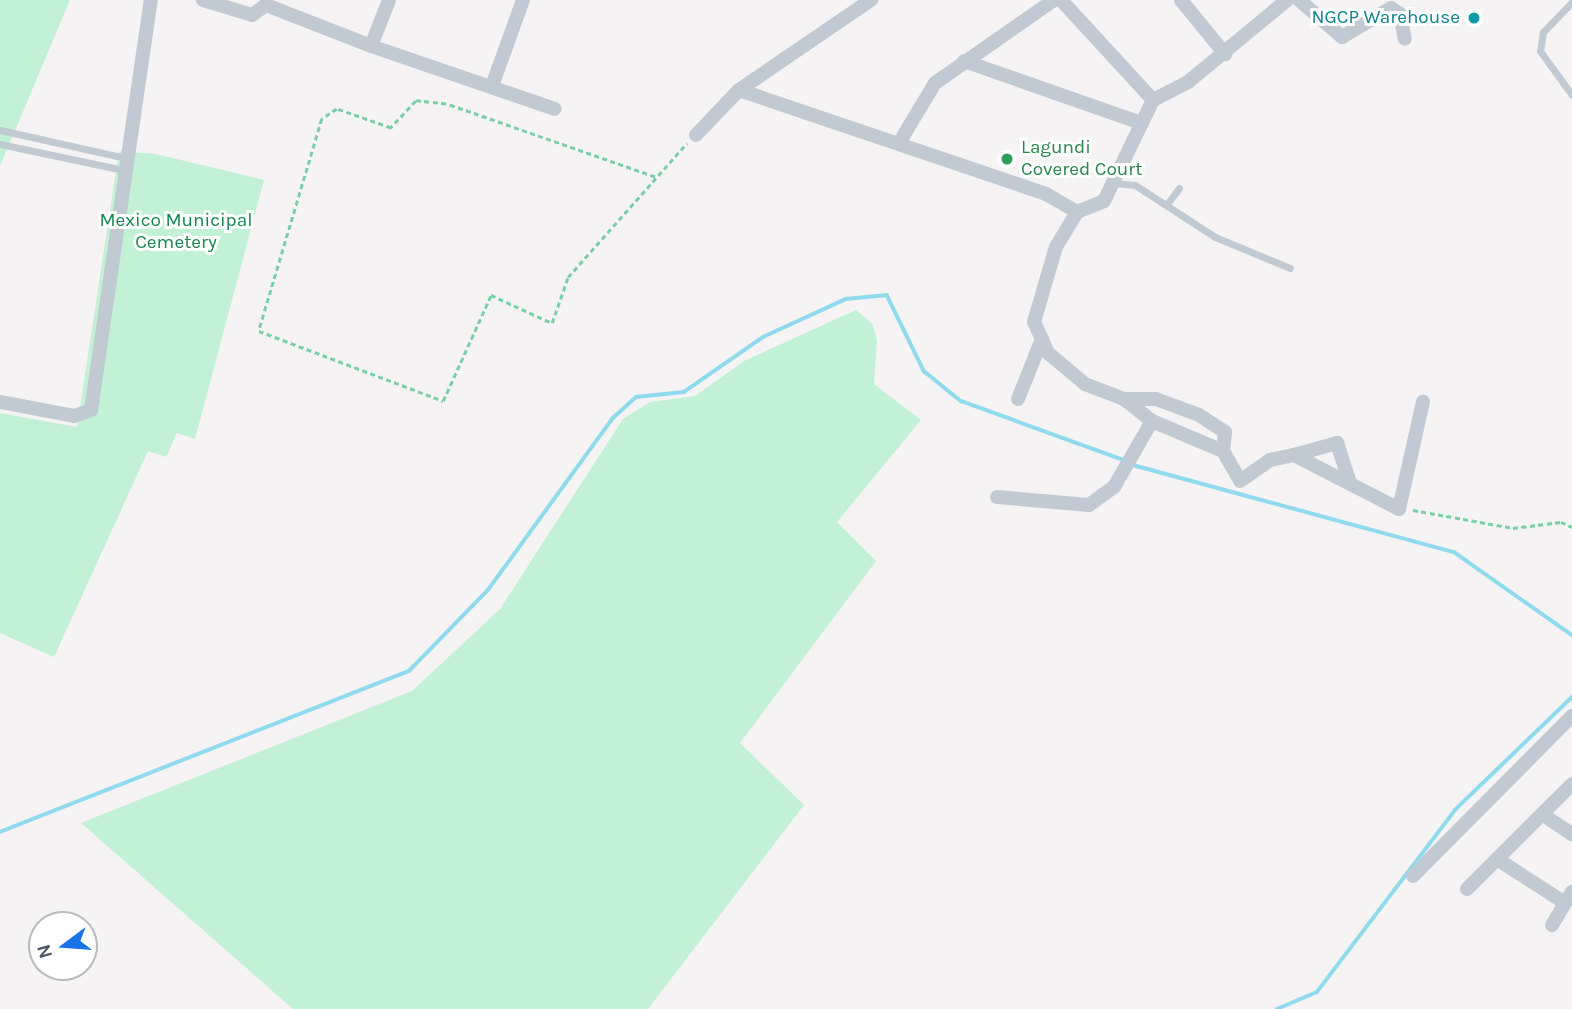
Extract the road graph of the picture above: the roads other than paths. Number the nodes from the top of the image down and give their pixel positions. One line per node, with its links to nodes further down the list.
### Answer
1 (151, 0): 28 (street)
2 (203, 0): 13 (street)
3 (389, 0): 13 (street)
4 (523, 0): 16 (street)
5 (871, 0): 17 (street)
6 (1054, 0): 15 (street)
7 (1061, 0): 19 (street)
8 (1181, 0): 14 (street)
9 (1287, 0): 14 (street)
10 (1299, 0): 12 (street)
11 (1572, 2): 18 (lane)
12 (1405, 38)
13 (371, 46): 16 (street)
14 (1225, 54): 19 (street)
15 (964, 61): 21 (street); 25 (street)
16 (492, 86): 20 (street)
17 (739, 90): 24 (street); 25 (street)
18 (1572, 95)
19 (1153, 100): 21 (street)
20 (555, 108)
21 (1140, 123): 29 (street)
22 (0, 130): 23 (lane)
23 (29, 135): 27 (lane); 28 (lane)
24 (696, 135)
25 (899, 143): 32 (street)
26 (0, 144): 27 (lane)
27 (25, 150): 28 (lane)
28 (124, 164): 37 (street)
29 (1115, 183): 31 (lane); 32 (street)
30 (1179, 188): 31 (lane)
31 (1167, 204): 33 (lane)
32 (1077, 212): 34 (street)
33 (1290, 268)
34 (1042, 338): 35 (street); 36 (street)
35 (1018, 399)
36 (1124, 399): 39 (street); 40 (street)
37 (0, 402)
38 (1423, 402): 42 (street)
39 (1152, 421): 40 (street); 43 (street)
40 (1223, 451): 41 (street)
41 (1294, 455): 42 (street); 42 (street)
42 (1350, 484)
43 (997, 497)
44 (1572, 716): 49 (street)
45 (1572, 784): 46 (street)
46 (1542, 814): 47 (street); 48 (street)
47 (1572, 834)
48 (1497, 859): 50 (street); 51 (street)
49 (1413, 876)
50 (1467, 889)
51 (1569, 897): 52 (street)
52 (1552, 925)

